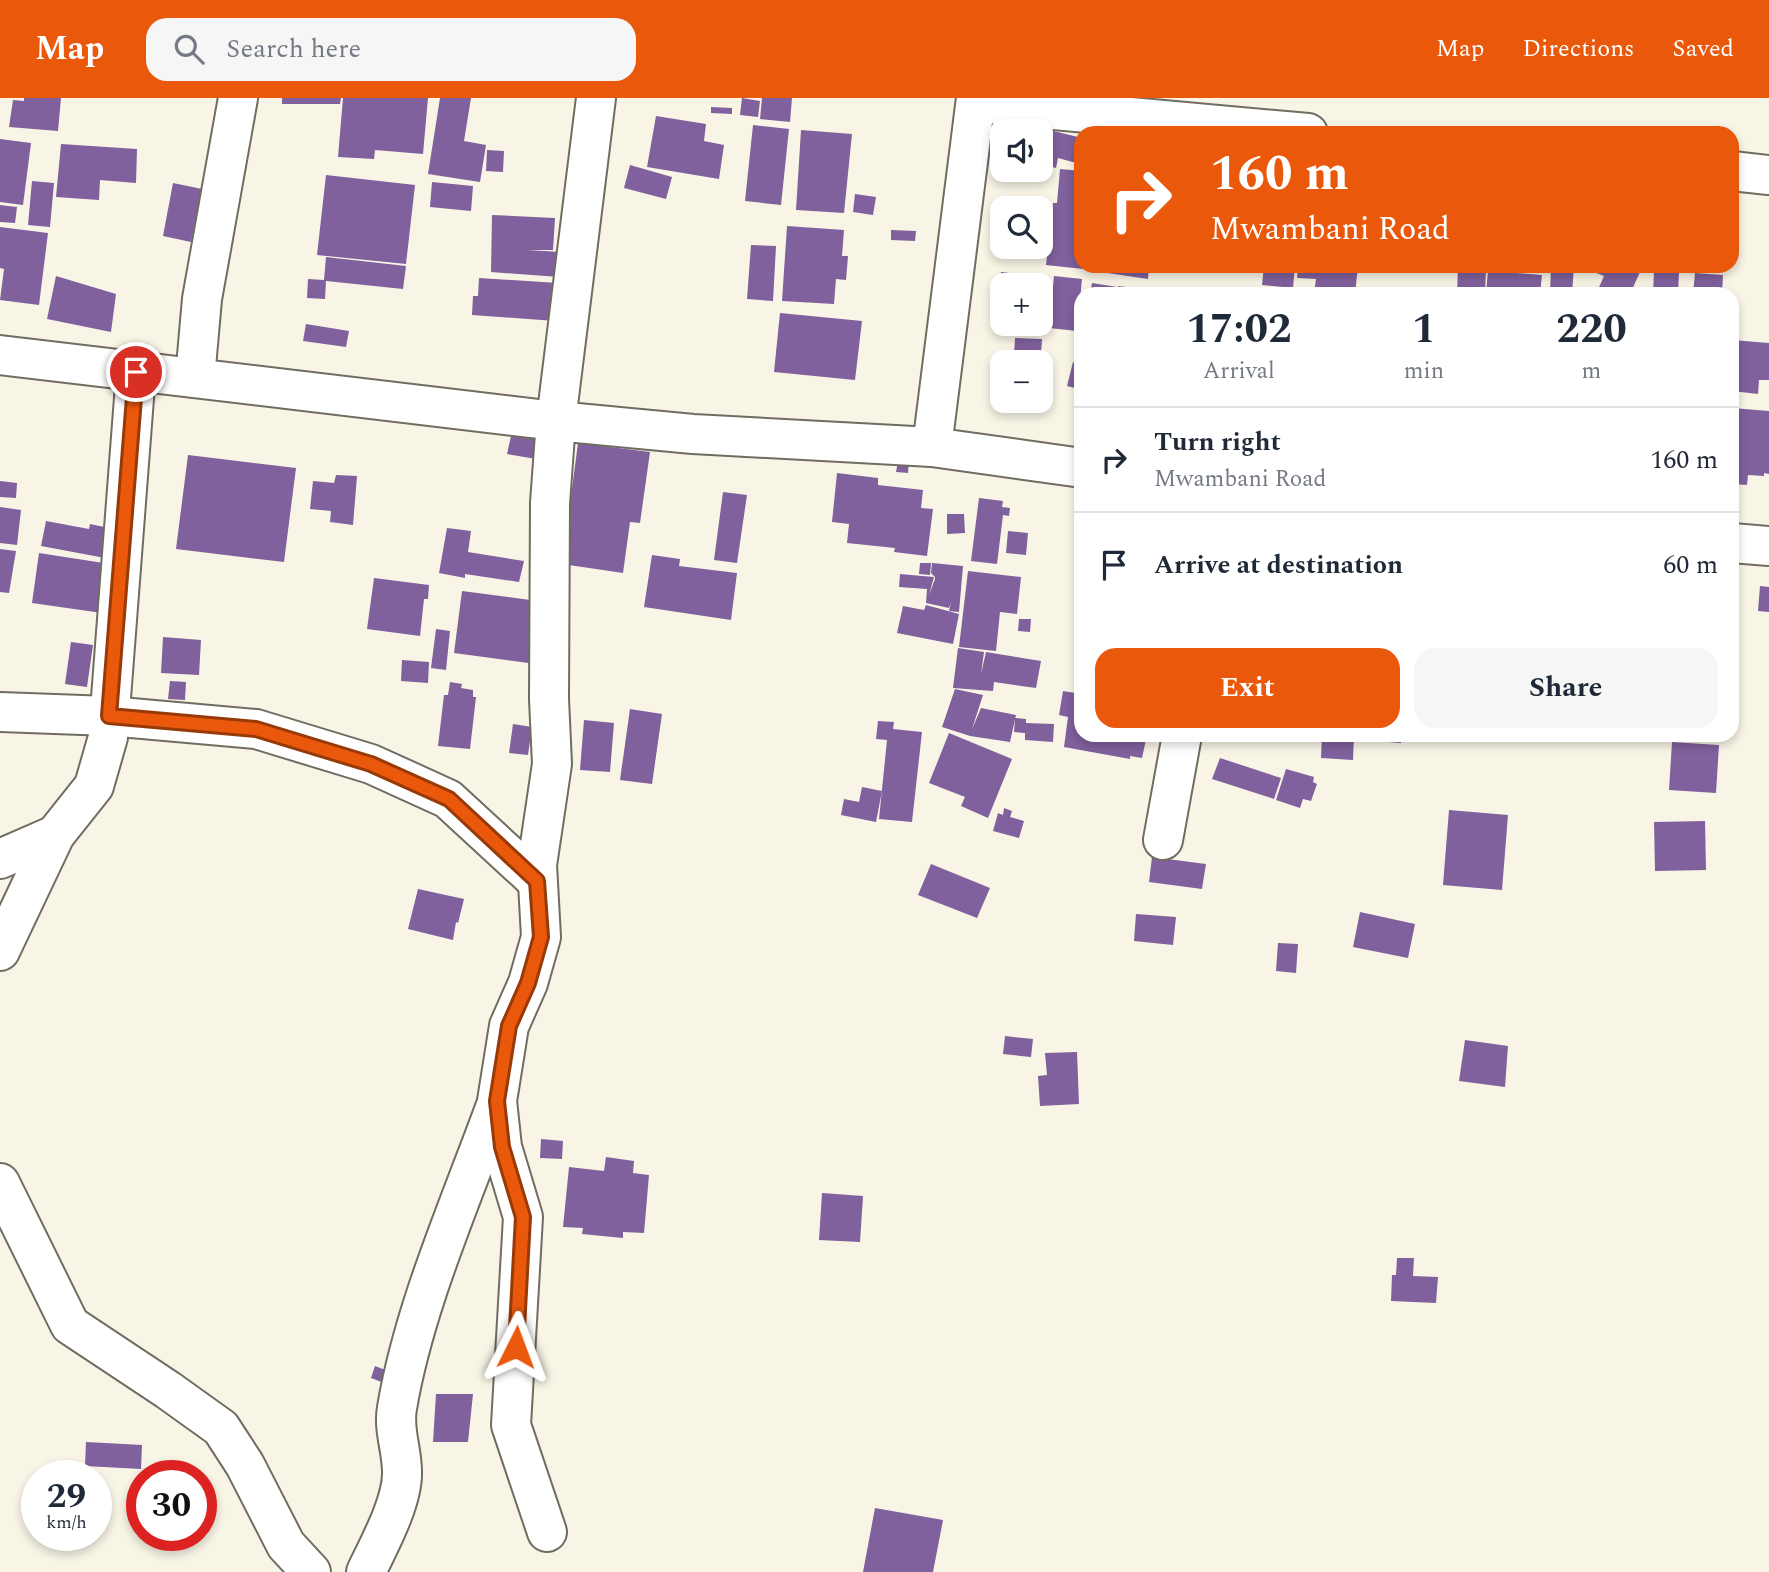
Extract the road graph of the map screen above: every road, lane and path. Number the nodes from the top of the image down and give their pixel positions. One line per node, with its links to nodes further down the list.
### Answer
1 (238, 98): 9 (street)
2 (596, 98): 10 (street)
3 (976, 101): 4 (street); 11 (street)
4 (1235, 126)
5 (1739, 172): 6 (street)
6 (1769, 174)
7 (0, 355): 8 (street)
8 (136, 372): 9 (street); 16 (street)
9 (195, 378): 10 (street)
10 (556, 421): 11 (street); 21 (street)
11 (932, 447): 12 (street)
12 (1074, 467)
13 (1739, 544): 14 (street)
14 (1769, 546)
15 (0, 712): 16 (street)
16 (108, 726): 18 (street); 21 (street)
17 (1181, 742): 19 (street)
18 (55, 835): 20 (street); 22 (street)
19 (1163, 839)
20 (0, 859)
21 (537, 881): 23 (street)
22 (0, 951)
23 (497, 1101): 25 (street); 27 (street)
24 (0, 1183): 26 (street)
25 (547, 1532)
26 (311, 1572)
27 (366, 1572)

